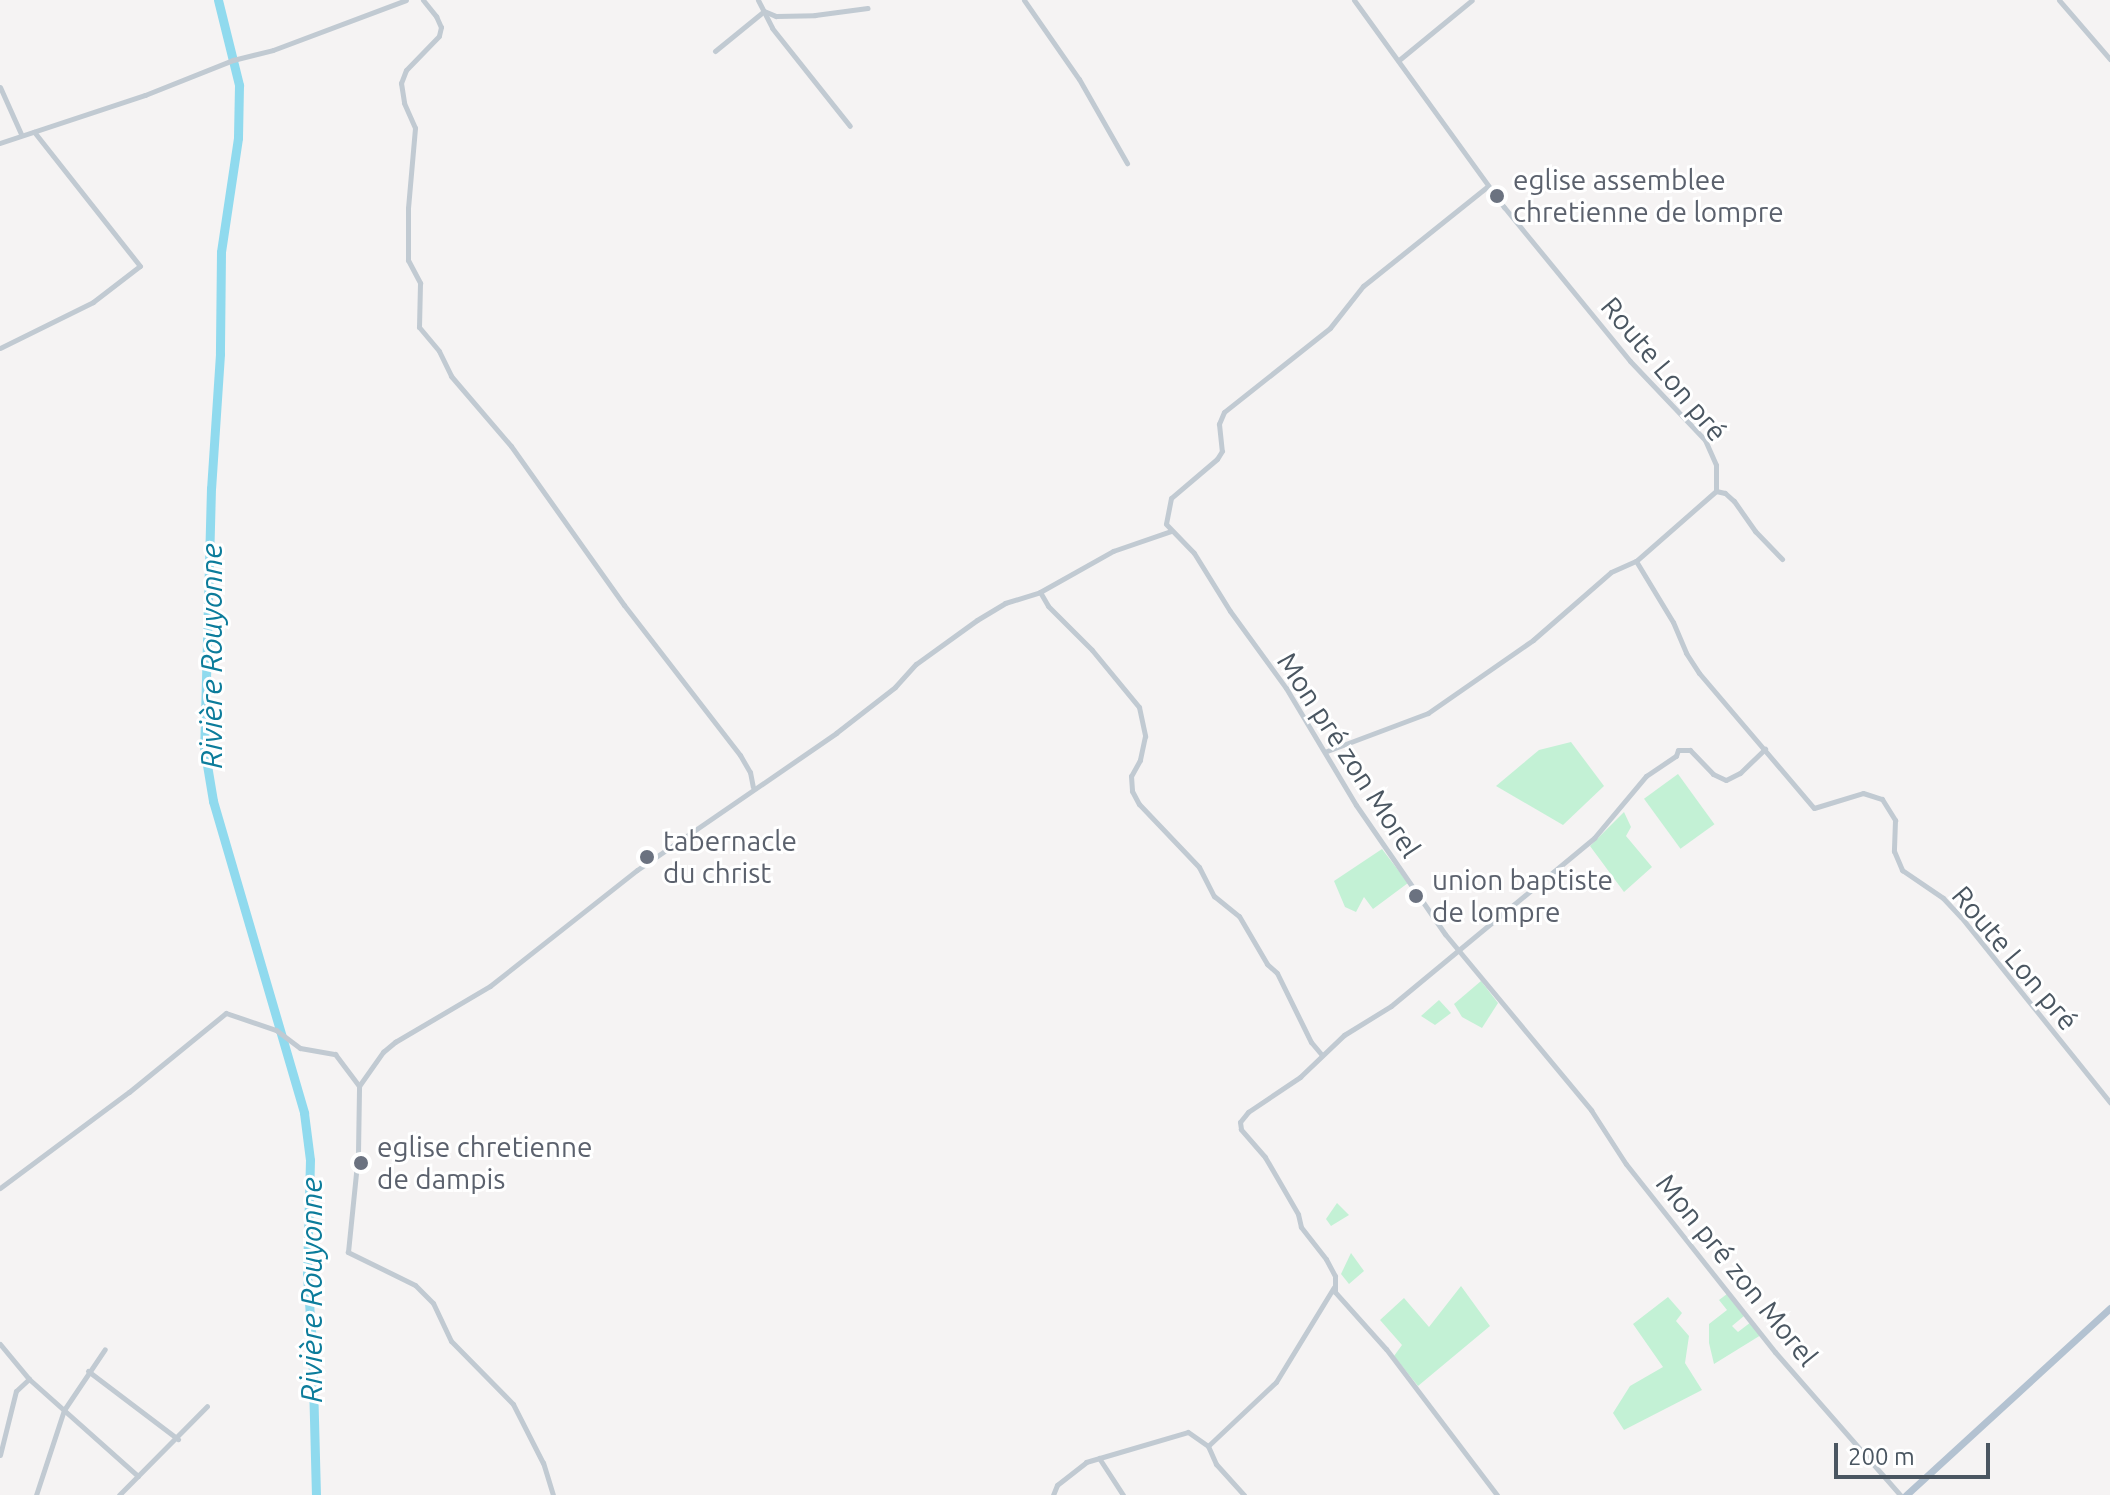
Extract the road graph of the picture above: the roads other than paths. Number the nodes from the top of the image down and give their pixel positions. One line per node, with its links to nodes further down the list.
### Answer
1 (406, 0): 15 (street)
2 (423, 0): 28 (street)
3 (758, 0): 9 (street)
4 (1024, 0): 18 (street)
5 (1354, 0): 12 (street, Route Lon pré)
6 (1472, 0): 12 (street)
7 (2059, 0): 11 (street)
8 (868, 8): 9 (street)
9 (764, 11): 10 (street); 14 (street)
10 (715, 51)
11 (2110, 59)
12 (1399, 60): 19 (street, Route Lon pré)
13 (0, 87): 16 (street)
14 (850, 126)
15 (34, 132): 16 (street); 20 (street)
16 (21, 134): 17 (street)
17 (0, 143)
18 (1127, 163)
19 (1488, 186): 21 (street, Route Lon pré); 22 (street)
20 (0, 348)
21 (1716, 491): 23 (street); 24 (street)
22 (1171, 531): 25 (street); 27 (street, Mon pré zon Morel)
23 (1782, 559)
24 (1636, 561): 26 (street, Route Lon pré); 27 (street)
25 (1040, 592): 28 (street); 30 (street)
26 (1765, 749): 29 (street); 32 (street, Route Lon pré)
27 (1327, 751): 29 (street, Mon pré zon Morel)
28 (753, 787): 31 (street)
29 (1458, 951): 30 (street); 54 (street, Mon pré zon Morel)
30 (1321, 1054): 34 (street)
31 (359, 1086): 33 (street); 49 (street)
32 (2110, 1102)
33 (0, 1188)
34 (1335, 1286): 43 (street); 53 (street)
35 (2110, 1308): 55 (main road)
36 (0, 1344): 39 (street)
37 (105, 1349): 38 (street)
38 (88, 1371): 41 (street); 42 (street)
39 (29, 1379): 41 (street); 44 (street)
40 (207, 1406): 42 (street)
41 (64, 1410): 46 (street); 47 (street)
42 (178, 1439): 46 (street)
43 (1208, 1446): 45 (street); 52 (street)
44 (0, 1455)
45 (1099, 1458): 50 (street); 51 (street)
46 (138, 1476): 48 (street)
47 (36, 1495)
48 (119, 1495)
49 (553, 1495)
50 (1053, 1495)
51 (1123, 1495)
52 (1244, 1495)
53 (1497, 1495)
54 (1900, 1495)
55 (1906, 1495)

